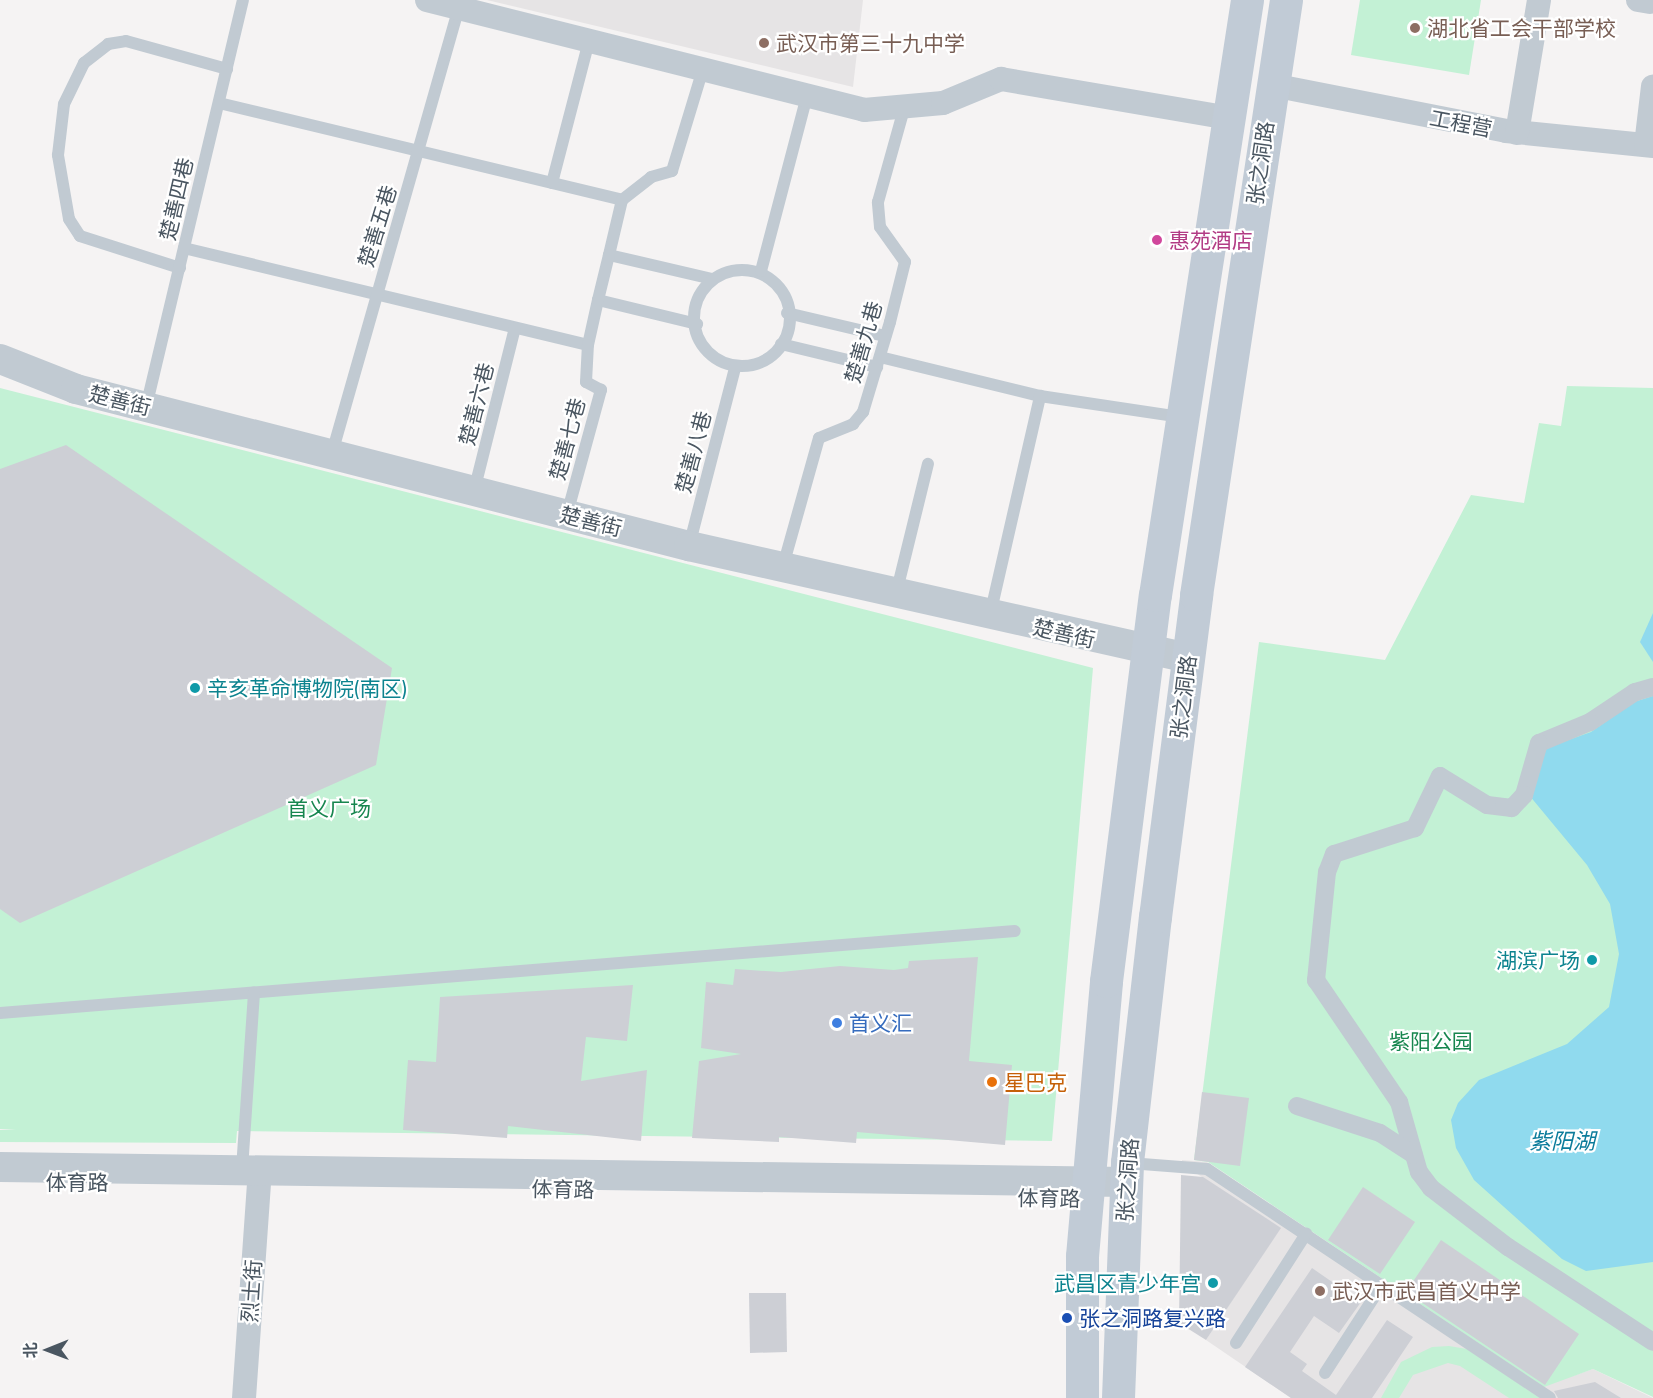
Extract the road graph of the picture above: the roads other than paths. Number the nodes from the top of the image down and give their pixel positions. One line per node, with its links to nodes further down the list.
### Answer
1 (243, 0): 8 (lane, 楚善四巷)
2 (427, 0): 6 (street)
3 (1247, 0): 15 (main road, 张之洞路)
4 (1286, 0): 10 (main road, 张之洞路)
5 (1539, 0): 16 (street)
6 (459, 8): 7 (street); 18 (lane, 楚善五巷)
7 (589, 41): 9 (street); 19 (lane)
8 (227, 69): 13 (lane, 楚善四巷); 23 (lane)
9 (703, 69): 12 (street); 20 (lane)
10 (1272, 85): 16 (street, 工程营); 49 (main road, 张之洞路)
11 (1653, 86): 17 (street)
12 (807, 96): 14 (street); 24 (lane)
13 (219, 103): 18 (lane); 21 (lane, 楚善四巷)
14 (904, 109): 15 (street); 31 (lane, 楚善九巷)
15 (1229, 118): 39 (main road, 张之洞路)
16 (1517, 133): 17 (street, 工程营)
17 (1649, 146)
18 (420, 151): 19 (lane); 26 (lane, 楚善五巷)
19 (552, 183): 20 (lane)
20 (622, 200): 22 (lane)
21 (184, 248): 23 (lane, 楚善四巷); 26 (lane)
22 (609, 255): 25 (lane); 27 (lane)
23 (180, 268): 38 (lane, 楚善四巷)
24 (761, 271): 25 (lane); 28 (lane)
25 (712, 279): 29 (lane)
26 (377, 294): 30 (lane); 40 (lane, 楚善五巷)
27 (598, 300): 29 (lane); 33 (lane)
28 (788, 313): 31 (lane); 32 (lane)
29 (698, 324): 36 (lane)
30 (515, 328): 33 (lane); 42 (lane, 楚善六巷)
31 (885, 336): 35 (lane, 楚善九巷)
32 (781, 344): 35 (lane); 36 (lane)
33 (588, 345): 43 (lane, 楚善七巷)
34 (0, 359): 38 (street, 楚善街)
35 (878, 362): 37 (lane); 45 (lane, 楚善九巷)
36 (735, 368): 44 (lane, 楚善八巷)
37 (1040, 396): 39 (lane); 47 (lane)
38 (146, 407): 40 (street, 楚善街)
39 (1183, 417): 48 (main road, 张之洞路)
40 (332, 454): 42 (street, 楚善街)
41 (928, 464): 46 (lane)
42 (474, 491): 43 (street, 楚善街)
43 (567, 515): 44 (street, 楚善街)
44 (689, 546): 45 (street, 楚善街)
45 (782, 568): 46 (street, 楚善街)
46 (896, 594): 47 (street, 楚善街)
47 (990, 616): 48 (street, 楚善街)
48 (1148, 652): 49 (street, 楚善街); 60 (main road, 张之洞路)
49 (1188, 658): 59 (main road, 张之洞路)
50 (1653, 687): 55 (street)
51 (1015, 931): 52 (lane)
52 (254, 992): 53 (lane); 57 (lane)
53 (0, 1013)
54 (1298, 1106): 55 (street)
55 (1414, 1155): 63 (street)
56 (0, 1167): 57 (street)
57 (247, 1178): 58 (street, 体育路); 60 (street); 66 (street, 烈士街)
58 (0, 1181)
59 (1127, 1181): 60 (street); 61 (lane); 68 (main road, 张之洞路)
60 (1087, 1190): 67 (main road, 张之洞路)
61 (1306, 1234): 62 (lane); 64 (lane)
62 (1382, 1285): 65 (lane); 69 (lane)
63 (1653, 1342)
64 (1236, 1343)
65 (1325, 1373)
66 (244, 1398)
67 (1082, 1398)
68 (1118, 1398)
69 (1550, 1398)

